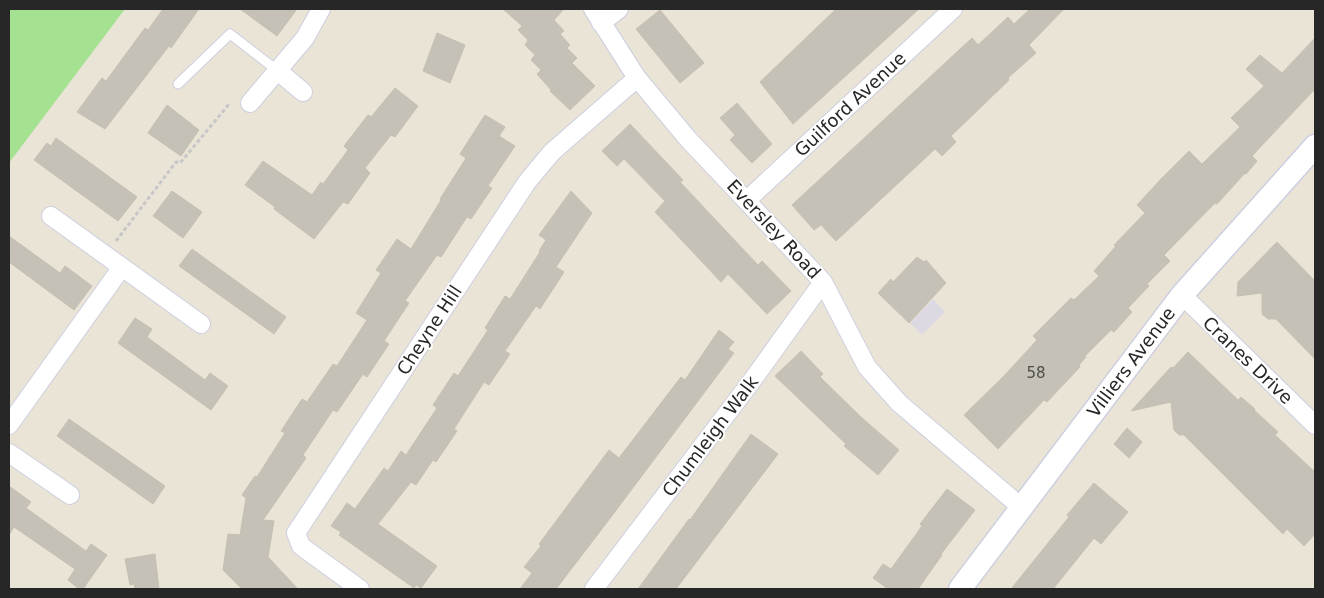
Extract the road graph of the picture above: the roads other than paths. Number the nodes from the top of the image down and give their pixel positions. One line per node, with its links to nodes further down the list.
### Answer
1 (321, 9): 5 (street)
2 (619, 9): 4 (street)
3 (953, 9): 11 (street, Guilford Avenue)
4 (597, 16): 6 (street, Eversley Road)
5 (278, 71): 7 (lane); 8 (street); 9 (street)
6 (638, 78): 11 (street, Eversley Road); 22 (street, Cheyne Hill)
7 (178, 84)
8 (303, 92)
9 (250, 104)
10 (1315, 146): 15 (street, Villiers Avenue)
11 (747, 200): 14 (street, Eversley Road)
12 (51, 216): 13 (street)
13 (122, 267): 16 (street); 17 (street)
14 (823, 282): 21 (street, Eversley Road); 23 (street, Chumleigh Walk)
15 (1182, 294): 18 (street, Cranes Drive); 21 (street, Villiers Avenue)
16 (202, 324)
17 (9, 424)
18 (1315, 425)
19 (9, 453): 20 (street)
20 (70, 496)
21 (1021, 507): 24 (street, Villiers Avenue)
22 (360, 589)
23 (594, 589)
24 (960, 589)

